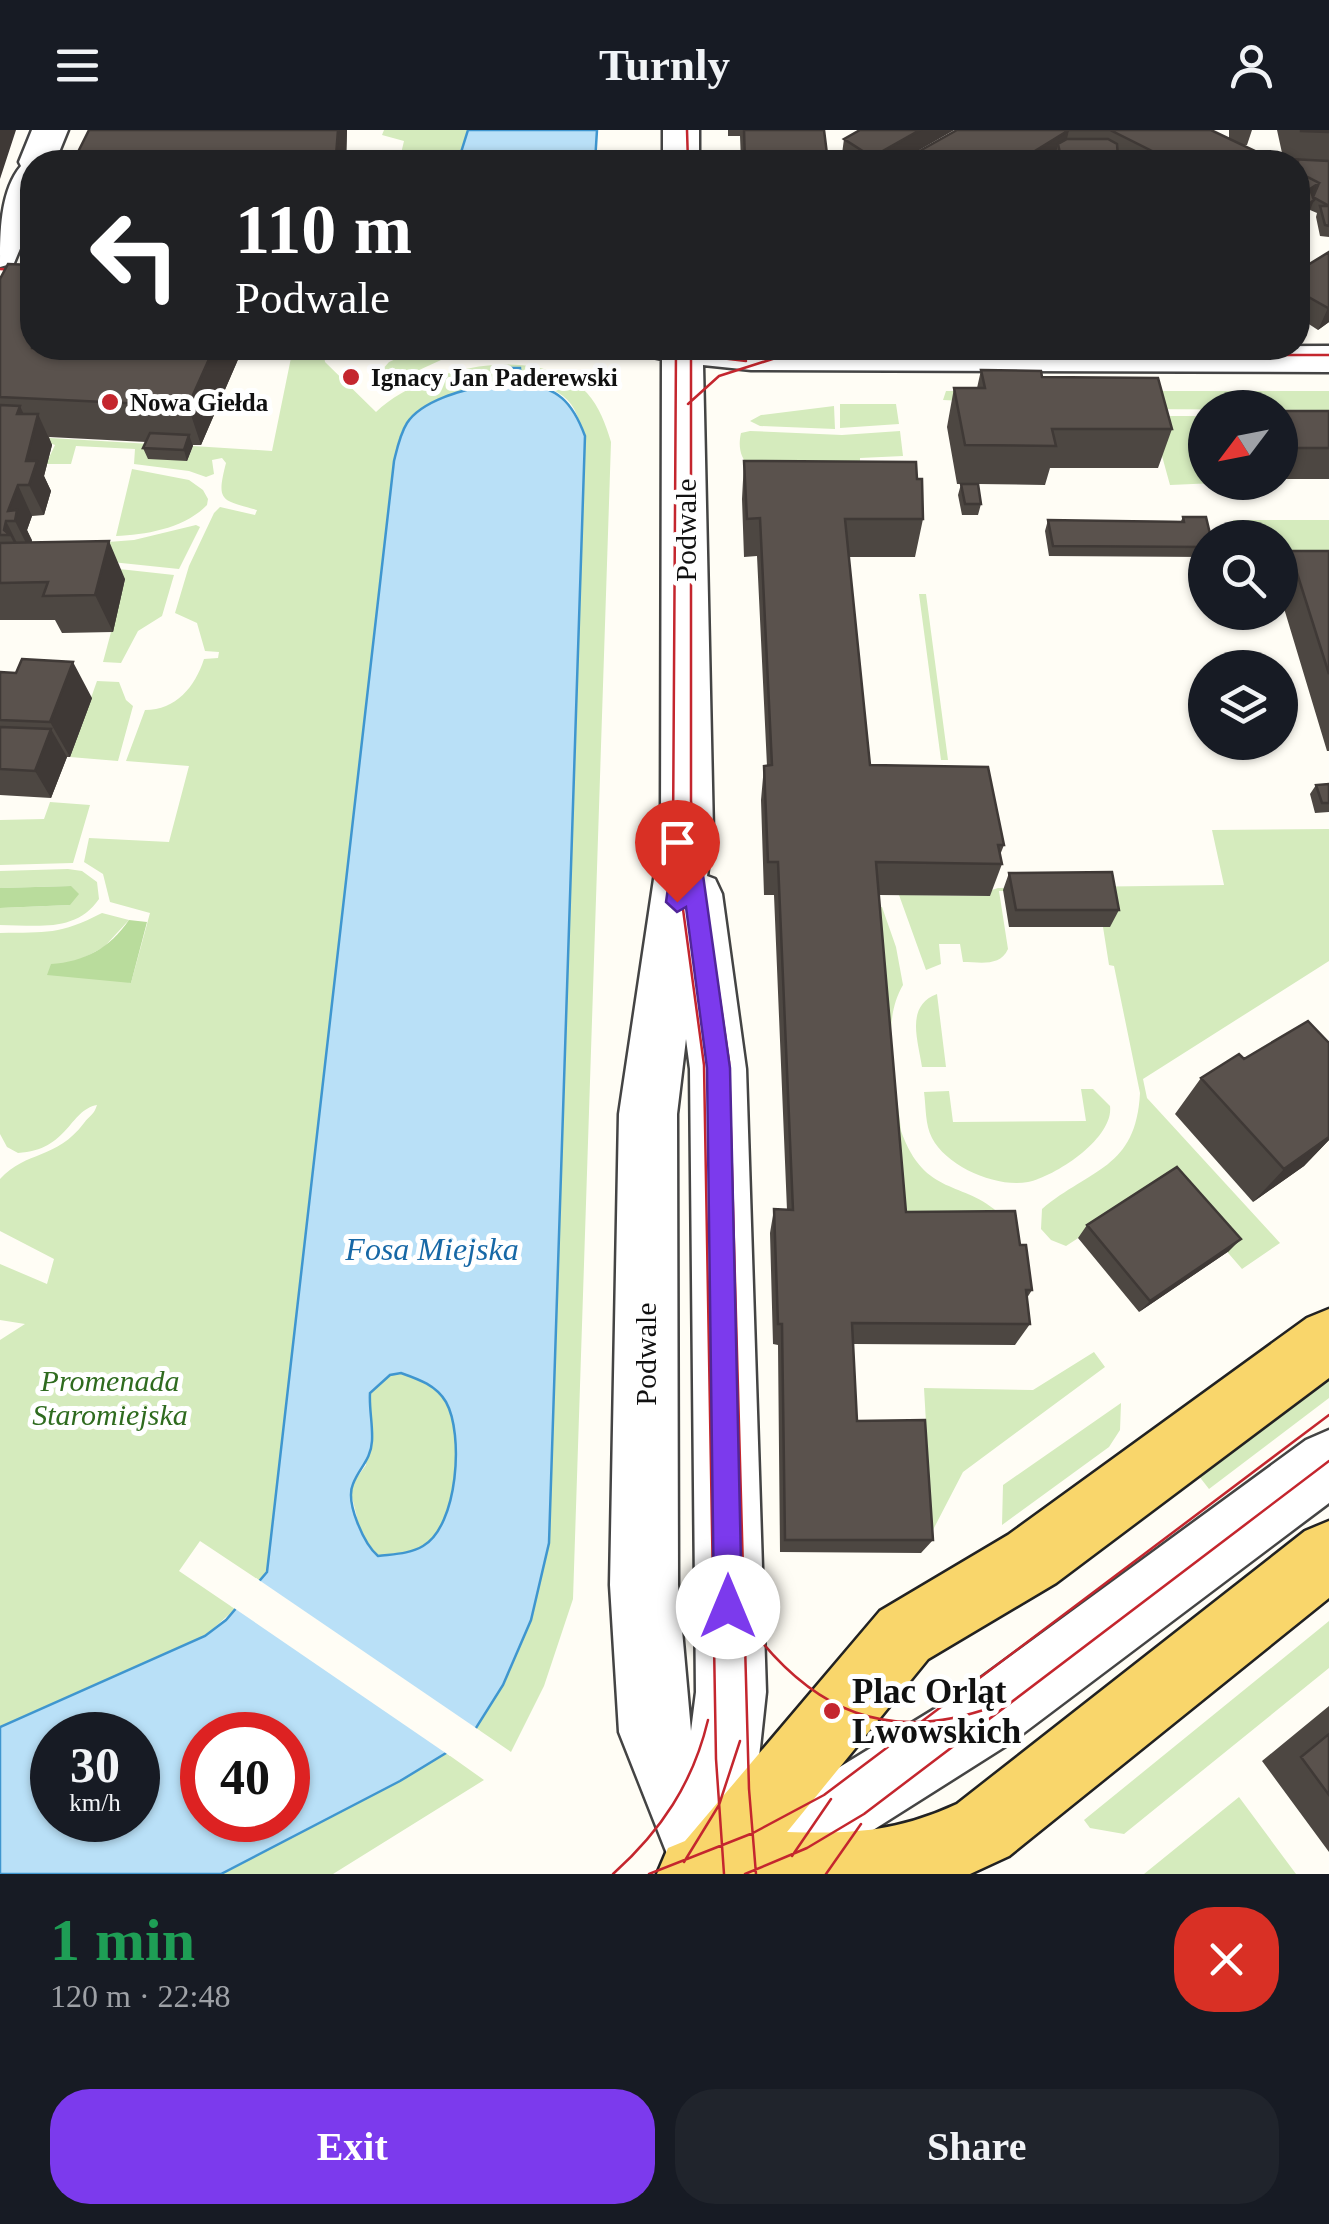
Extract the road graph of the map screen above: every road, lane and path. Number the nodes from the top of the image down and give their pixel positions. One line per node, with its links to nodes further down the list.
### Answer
1 (20, 224): 2 (street)
2 (8, 273)
3 (677, 360): 4 (street, Podwale)
4 (687, 832): 9 (street, Podwale); 9 (street, Podwale)
5 (1329, 1340): 9 (main road)
6 (1329, 1464): 9 (street)
7 (1329, 1555): 8 (main road)
8 (981, 1852): 9 (main road)
9 (708, 1873)

